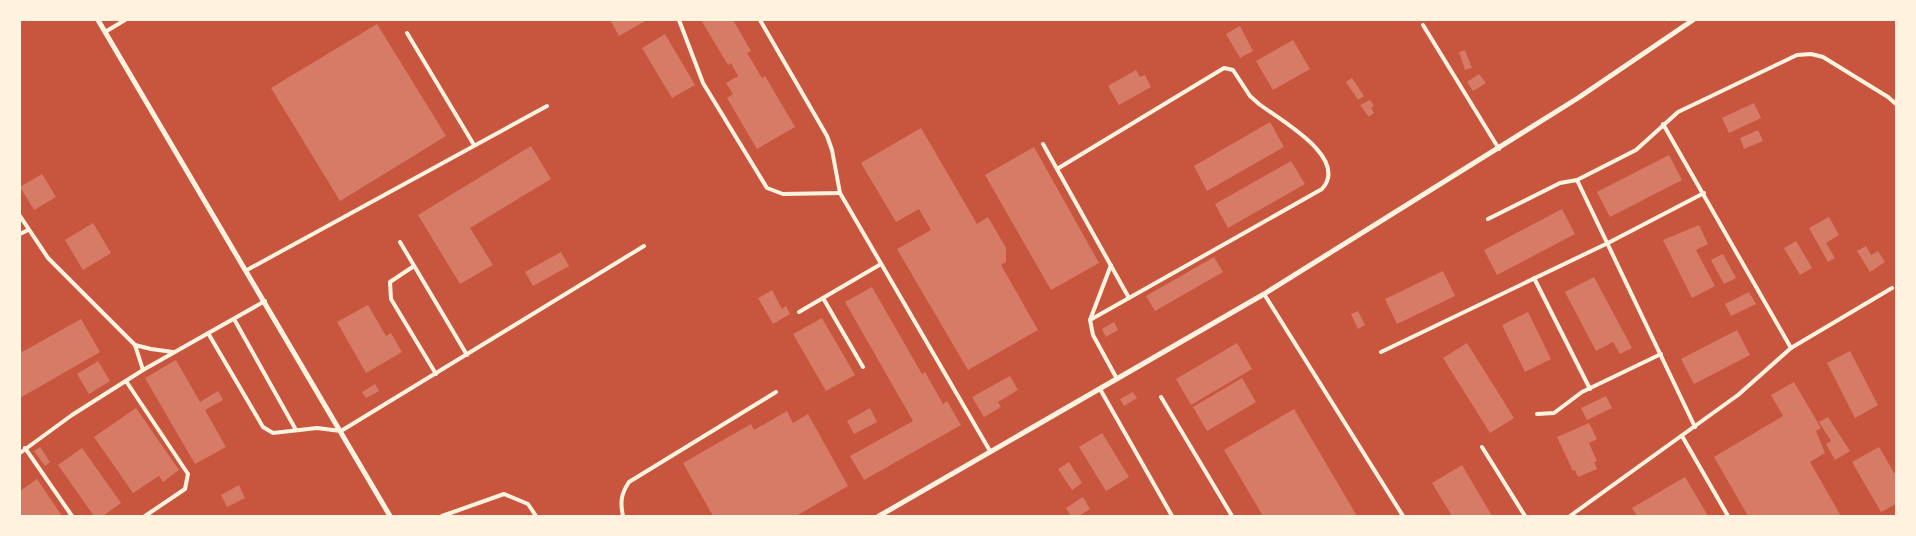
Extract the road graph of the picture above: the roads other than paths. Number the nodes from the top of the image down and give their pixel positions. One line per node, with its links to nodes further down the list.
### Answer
1 (98, 20): 7 (street)
2 (124, 20): 7 (lane)
3 (679, 20): 17 (lane)
4 (760, 20): 17 (lane)
5 (1693, 20): 14 (street)
6 (1423, 25): 14 (lane)
7 (106, 32): 29 (street)
8 (407, 33): 13 (lane)
9 (1896, 104): 11 (lane)
10 (547, 106): 13 (lane)
11 (1664, 124): 16 (lane); 18 (lane)
12 (1043, 144): 15 (lane)
13 (474, 145): 29 (lane)
14 (1499, 149): 32 (street)
15 (1057, 169): 27 (lane); 34 (lane)
16 (1577, 180): 20 (lane); 24 (lane)
17 (840, 193): 26 (lane)
18 (1704, 193): 24 (lane); 41 (lane)
19 (20, 216): 21 (lane)
20 (1488, 219)
21 (28, 230): 22 (lane); 40 (lane)
22 (20, 234)
23 (400, 242): 28 (lane)
24 (1608, 243): 30 (lane); 44 (lane)
25 (644, 246): 45 (lane)
26 (881, 264): 33 (lane); 62 (lane)
27 (1111, 264): 34 (lane); 38 (lane)
28 (414, 266): 45 (lane); 48 (lane)
29 (246, 270): 35 (street)
30 (1534, 278): 43 (lane); 52 (lane)
31 (1892, 288): 41 (lane)
32 (1264, 294): 49 (street); 73 (lane)
33 (823, 298): 36 (lane); 46 (lane)
34 (1129, 298): 38 (lane)
35 (265, 301): 37 (lane); 58 (street)
36 (800, 312)
37 (234, 319): 39 (lane); 57 (lane)
38 (1090, 320): 49 (lane)
39 (208, 333): 42 (lane); 57 (lane)
40 (135, 345): 42 (lane); 47 (lane)
41 (1791, 348): 56 (lane)
42 (173, 352): 47 (lane)
43 (1381, 352)
44 (1661, 354): 52 (lane); 56 (lane)
45 (467, 355): 48 (lane)
46 (863, 368)
47 (143, 370): 50 (lane)
48 (436, 374): 58 (lane)
49 (1117, 379): 51 (street)
50 (126, 381): 61 (lane); 65 (lane)
51 (1100, 389): 62 (street); 71 (lane)
52 (1590, 389): 55 (lane)
53 (776, 392): 69 (lane)
54 (1161, 397): 72 (lane)
55 (1537, 414)
56 (1695, 427): 59 (lane)
57 (296, 430): 58 (lane)
58 (341, 432): 66 (street)
59 (1682, 436): 75 (lane); 76 (lane)
60 (1482, 447): 74 (lane)
61 (25, 448): 63 (lane); 64 (lane)
62 (990, 451): 70 (street)
63 (20, 453)
64 (72, 516)
65 (145, 516)
66 (390, 516)
67 (442, 516): 68 (lane)
68 (536, 516)
69 (624, 516)
70 (879, 516)
71 (1172, 516)
72 (1232, 516)
73 (1403, 516)
74 (1525, 516)
75 (1570, 516)
76 (1728, 516)

